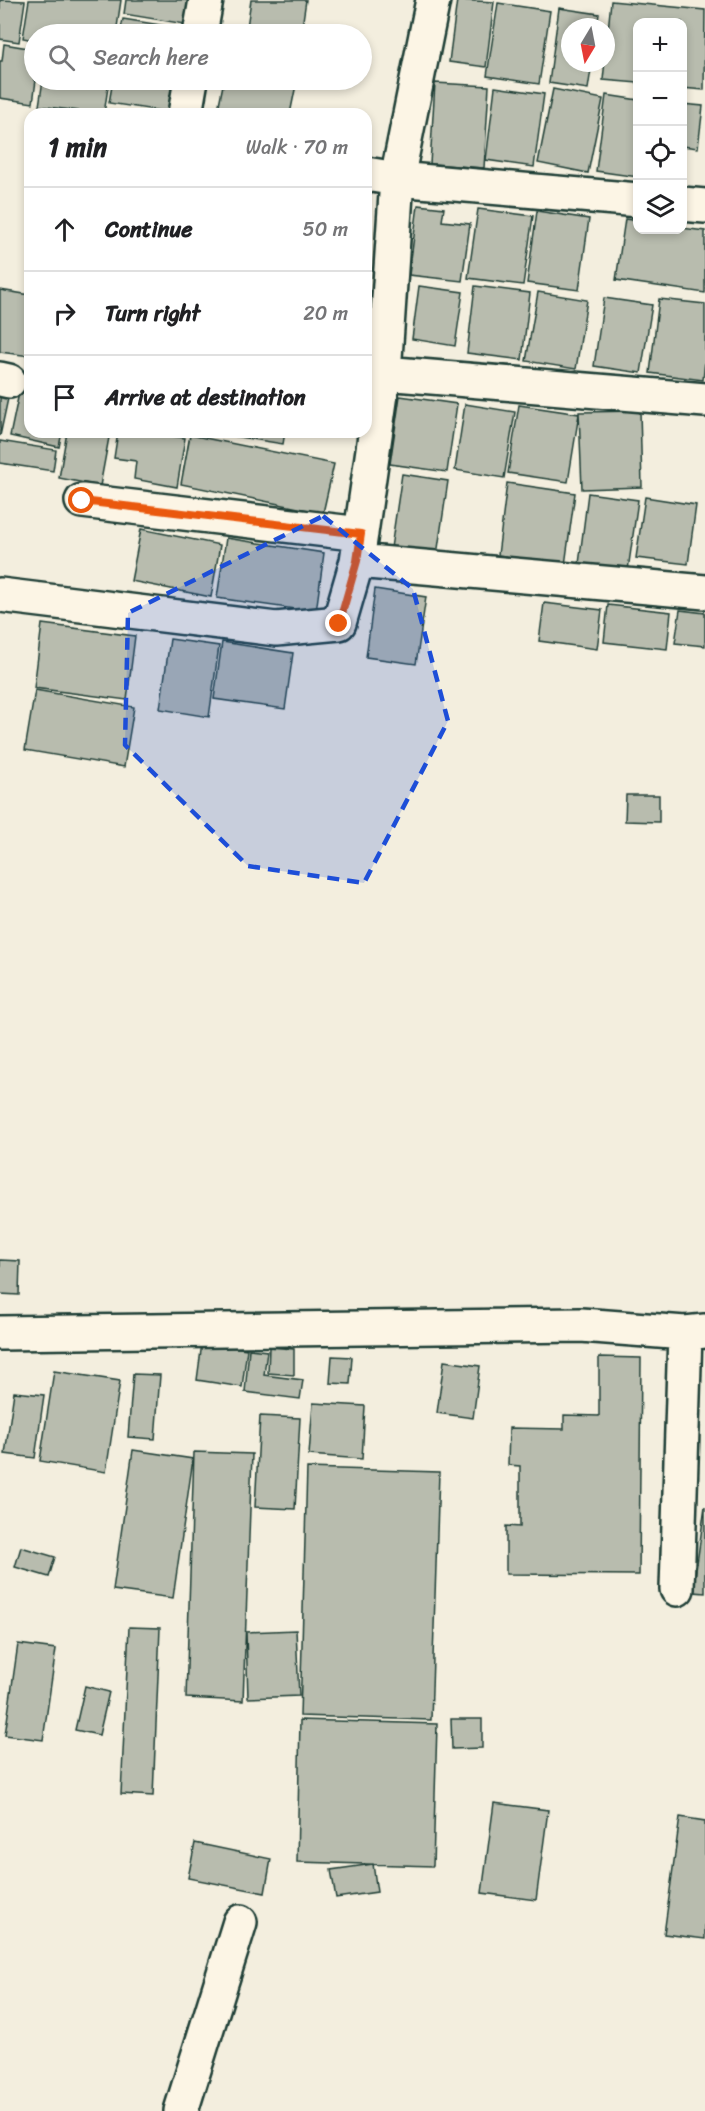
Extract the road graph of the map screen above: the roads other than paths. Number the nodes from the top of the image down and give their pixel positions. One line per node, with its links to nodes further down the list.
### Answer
1 (206, 0): 3 (street)
2 (433, 0): 6 (street)
3 (202, 24)
4 (189, 90): 5 (street)
5 (186, 108)
6 (381, 177): 7 (street); 10 (street)
7 (633, 200)
8 (687, 204): 9 (street)
9 (705, 206)
10 (384, 373): 11 (street); 13 (street)
11 (705, 400)
12 (82, 501): 13 (street)
13 (359, 548): 14 (street); 15 (street)
14 (705, 592)
15 (0, 595)
16 (695, 1332): 17 (street); 18 (street)
17 (0, 1333)
18 (677, 1589)
19 (240, 1922): 20 (street)
20 (181, 2111)

